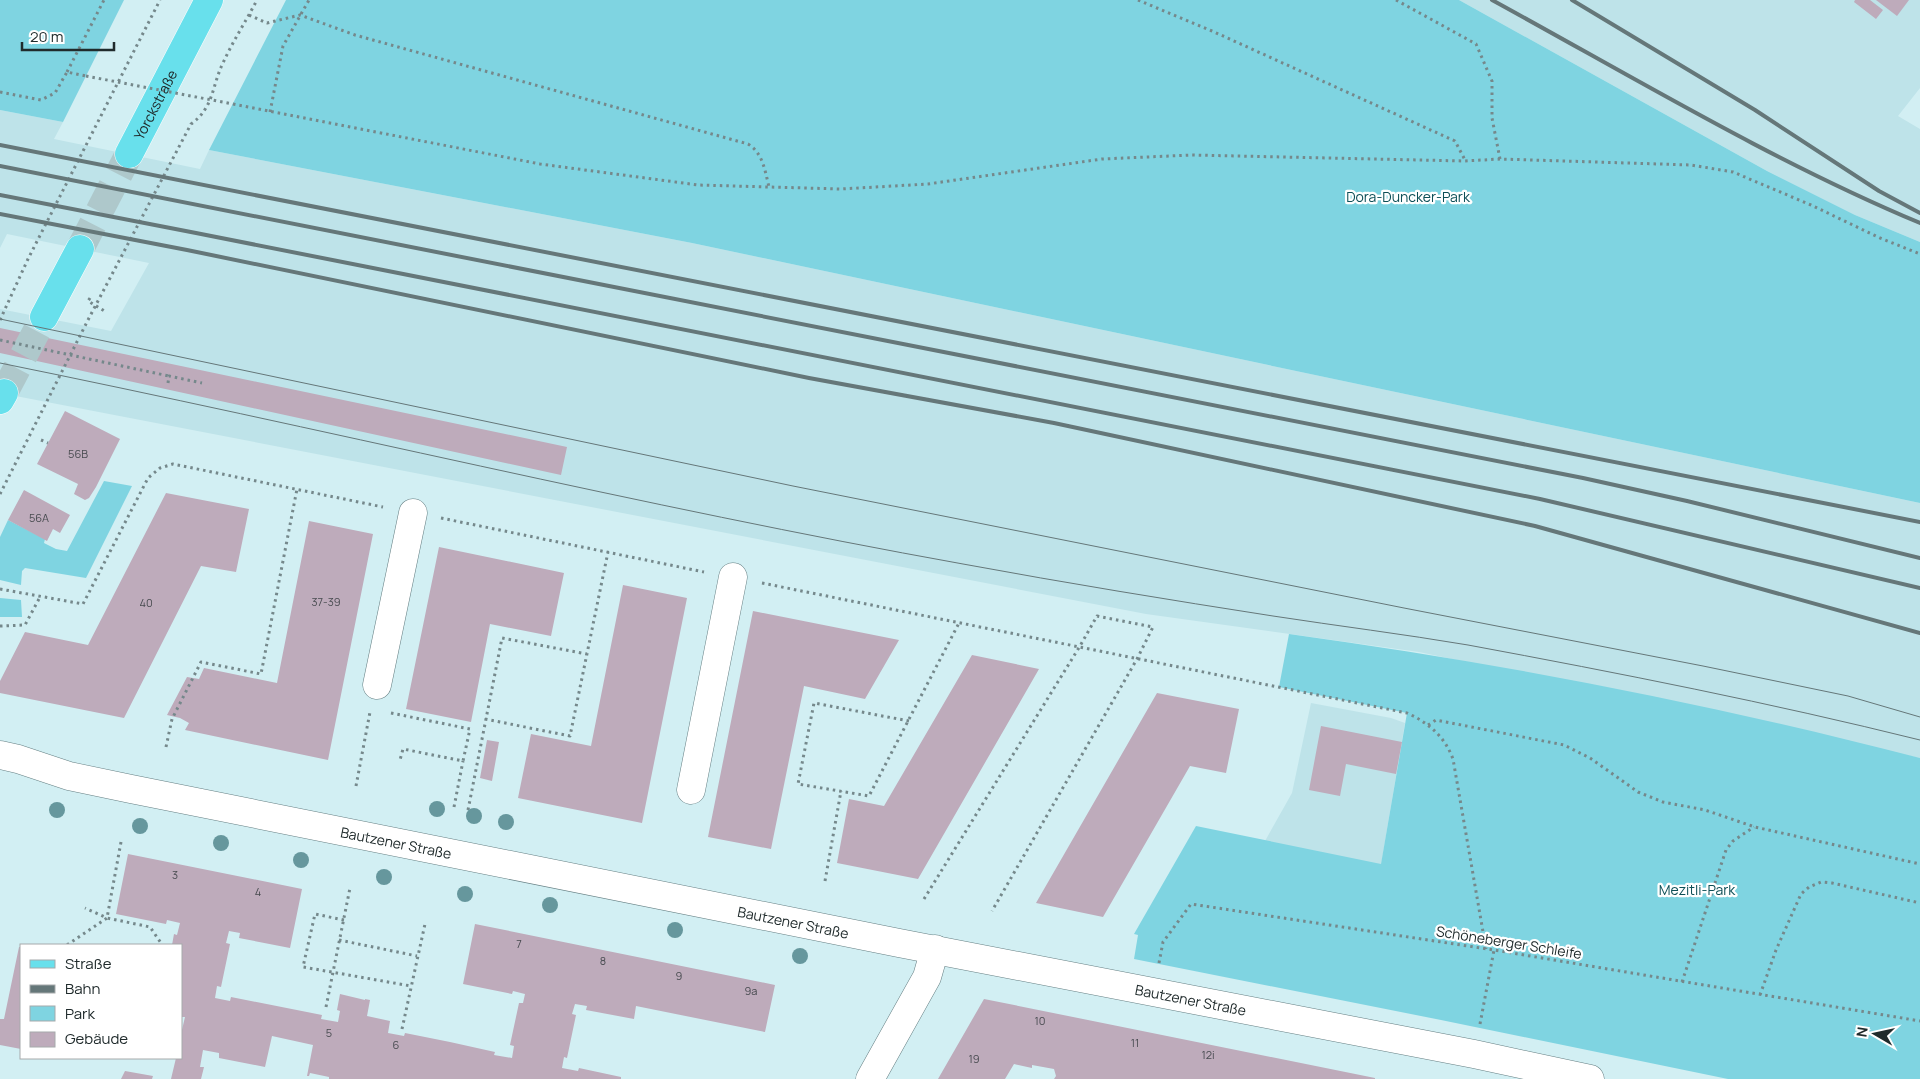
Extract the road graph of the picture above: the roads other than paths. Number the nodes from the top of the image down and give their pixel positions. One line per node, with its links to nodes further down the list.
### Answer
1 (209, 0): 2 (main road, Yorckstraße)
2 (129, 154)
3 (80, 249): 4 (main road)
4 (44, 318)
5 (413, 513): 7 (street)
6 (733, 577): 9 (street)
7 (374, 697)
8 (0, 755): 10 (street, Bautzener Straße)
9 (691, 790)
10 (935, 949): 11 (street); 12 (street, Bautzener Straße)
11 (870, 1079)
12 (1590, 1079)

